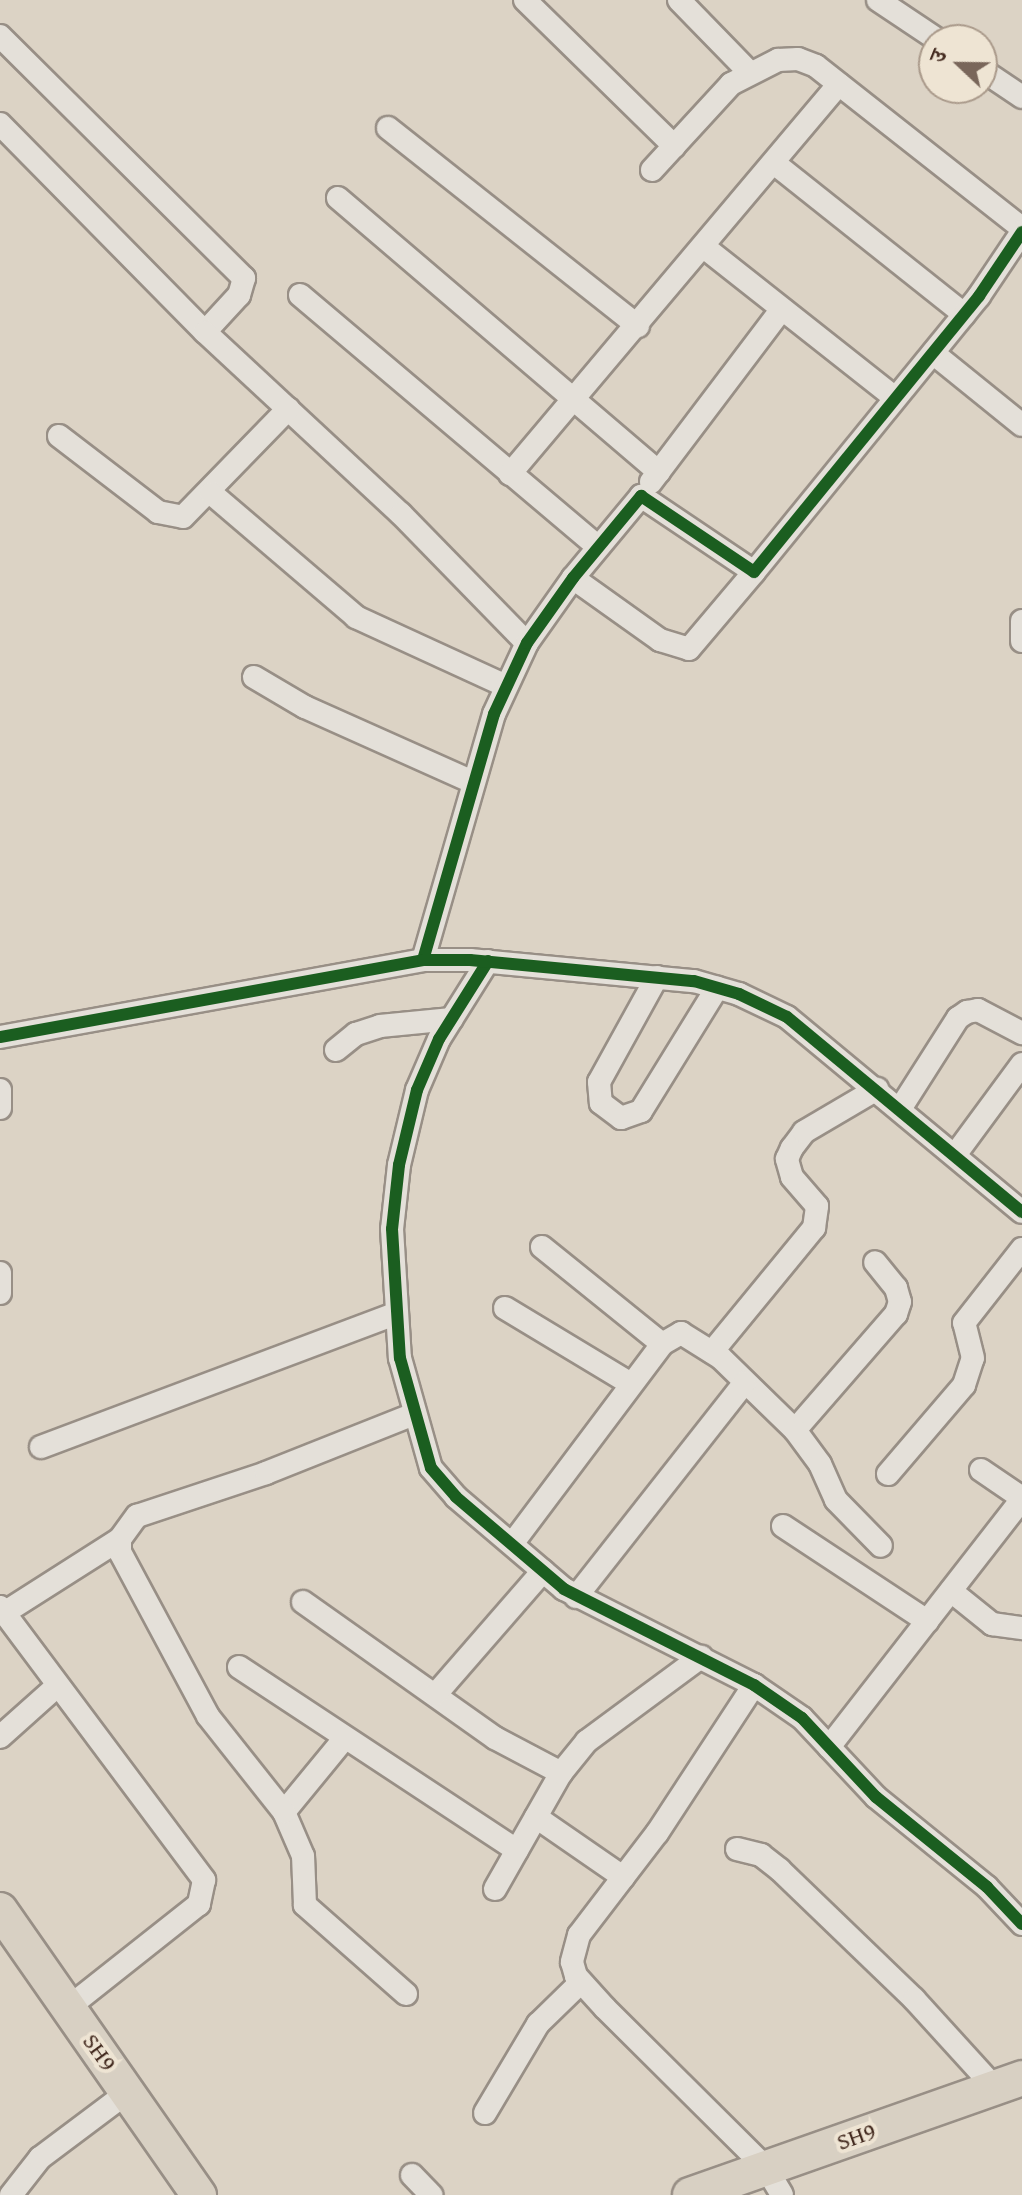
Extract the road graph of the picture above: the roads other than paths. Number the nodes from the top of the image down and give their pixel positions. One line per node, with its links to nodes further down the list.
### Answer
1 (525, 0): 12 (street)
2 (679, 0): 6 (street)
3 (878, 0): 4 (street)
4 (918, 27)
5 (0, 36): 22 (street)
6 (749, 72): 8 (street); 12 (street)
7 (998, 81): 9 (street)
8 (839, 84): 13 (street); 16 (street)
9 (1022, 97)
10 (0, 124): 22 (street)
11 (388, 128): 21 (street)
12 (674, 146): 14 (street)
13 (774, 163): 17 (street); 20 (street)
14 (652, 170)
15 (338, 198): 25 (street)
16 (1022, 230): 20 (street)
17 (704, 247): 19 (street); 21 (street)
18 (300, 295): 30 (street)
19 (782, 309): 24 (street); 29 (street)
20 (964, 314): 23 (street)
21 (638, 326): 25 (street)
22 (205, 332): 26 (street)
23 (933, 353): 24 (street); 27 (street)
24 (895, 398): 34 (street)
25 (576, 401): 29 (street); 30 (street)
26 (288, 409): 31 (street); 38 (street)
27 (1022, 425)
28 (59, 436): 31 (street)
29 (659, 472): 32 (street)
30 (510, 474): 33 (street)
31 (211, 493): 40 (street)
32 (641, 496): 33 (street); 34 (street)
33 (598, 547): 35 (street)
34 (754, 572): 35 (street)
35 (573, 578): 38 (street)
36 (1022, 621): 37 (street)
37 (1022, 641)
38 (527, 643): 40 (street)
39 (254, 677): 41 (street)
40 (506, 686): 41 (street)
41 (473, 782): 42 (street)
42 (423, 960): 43 (street); 48 (street)
43 (488, 961): 44 (street); 46 (street)
44 (657, 977): 45 (street); 45 (street)
45 (717, 988): 51 (street)
46 (452, 1019): 49 (street); 63 (street)
47 (1022, 1033): 54 (street)
48 (0, 1037)
49 (336, 1050)
50 (1022, 1064): 55 (street)
51 (877, 1089): 54 (street); 65 (street)
52 (0, 1090): 53 (street)
53 (0, 1108)
54 (900, 1109): 55 (street)
55 (955, 1155): 56 (street)
56 (1022, 1212)
57 (542, 1247): 64 (street)
58 (1022, 1249): 72 (street)
59 (875, 1262): 69 (street)
60 (0, 1273): 61 (street)
61 (0, 1293)
62 (505, 1308): 67 (street)
63 (395, 1314): 68 (street); 70 (street)
64 (662, 1344): 65 (street); 67 (street)
65 (712, 1352): 66 (street)
66 (745, 1382): 69 (street); 80 (street)
67 (631, 1384): 76 (street)
68 (414, 1414): 75 (street); 76 (street)
69 (795, 1430): 77 (street)
70 (41, 1447)
71 (981, 1470): 73 (street)
72 (888, 1474)
73 (1022, 1498): 79 (street)
74 (783, 1526): 83 (street)
75 (120, 1539): 82 (street); 94 (street)
76 (512, 1544): 78 (street)
77 (881, 1546)
78 (543, 1571): 80 (street); 89 (street)
79 (951, 1591): 83 (street); 84 (street)
80 (576, 1597): 85 (street)
81 (303, 1602): 89 (street)
82 (2, 1610): 88 (street)
83 (927, 1621): 92 (street)
84 (1022, 1628)
85 (701, 1657): 87 (street); 93 (street)
86 (239, 1667): 91 (street)
87 (754, 1685): 92 (street); 98 (street)
88 (57, 1686): 90 (street); 104 (street)
89 (436, 1694): 93 (street)
90 (0, 1737)
91 (344, 1739): 94 (street); 97 (street)
92 (829, 1747): 101 (street)
93 (561, 1773): 95 (street)
94 (284, 1812): 103 (street)
95 (536, 1817): 97 (street); 98 (street)
96 (737, 1849): 105 (street)
97 (517, 1850): 99 (street)
98 (623, 1877): 102 (street)
99 (495, 1889)
100 (0, 1910): 104 (main road, SH9)
101 (1022, 1924)
102 (581, 1982): 107 (street); 109 (street)
103 (406, 1994)
104 (68, 2008): 106 (main road, SH9)
105 (1008, 2082): 109 (main road, SH9)
106 (128, 2092): 110 (street); 111 (main road, SH9)
107 (485, 2113)
108 (412, 2175): 112 (street)
109 (774, 2182): 113 (main road, SH9)
110 (11, 2195)
111 (199, 2195)
112 (431, 2195)
113 (690, 2195)

